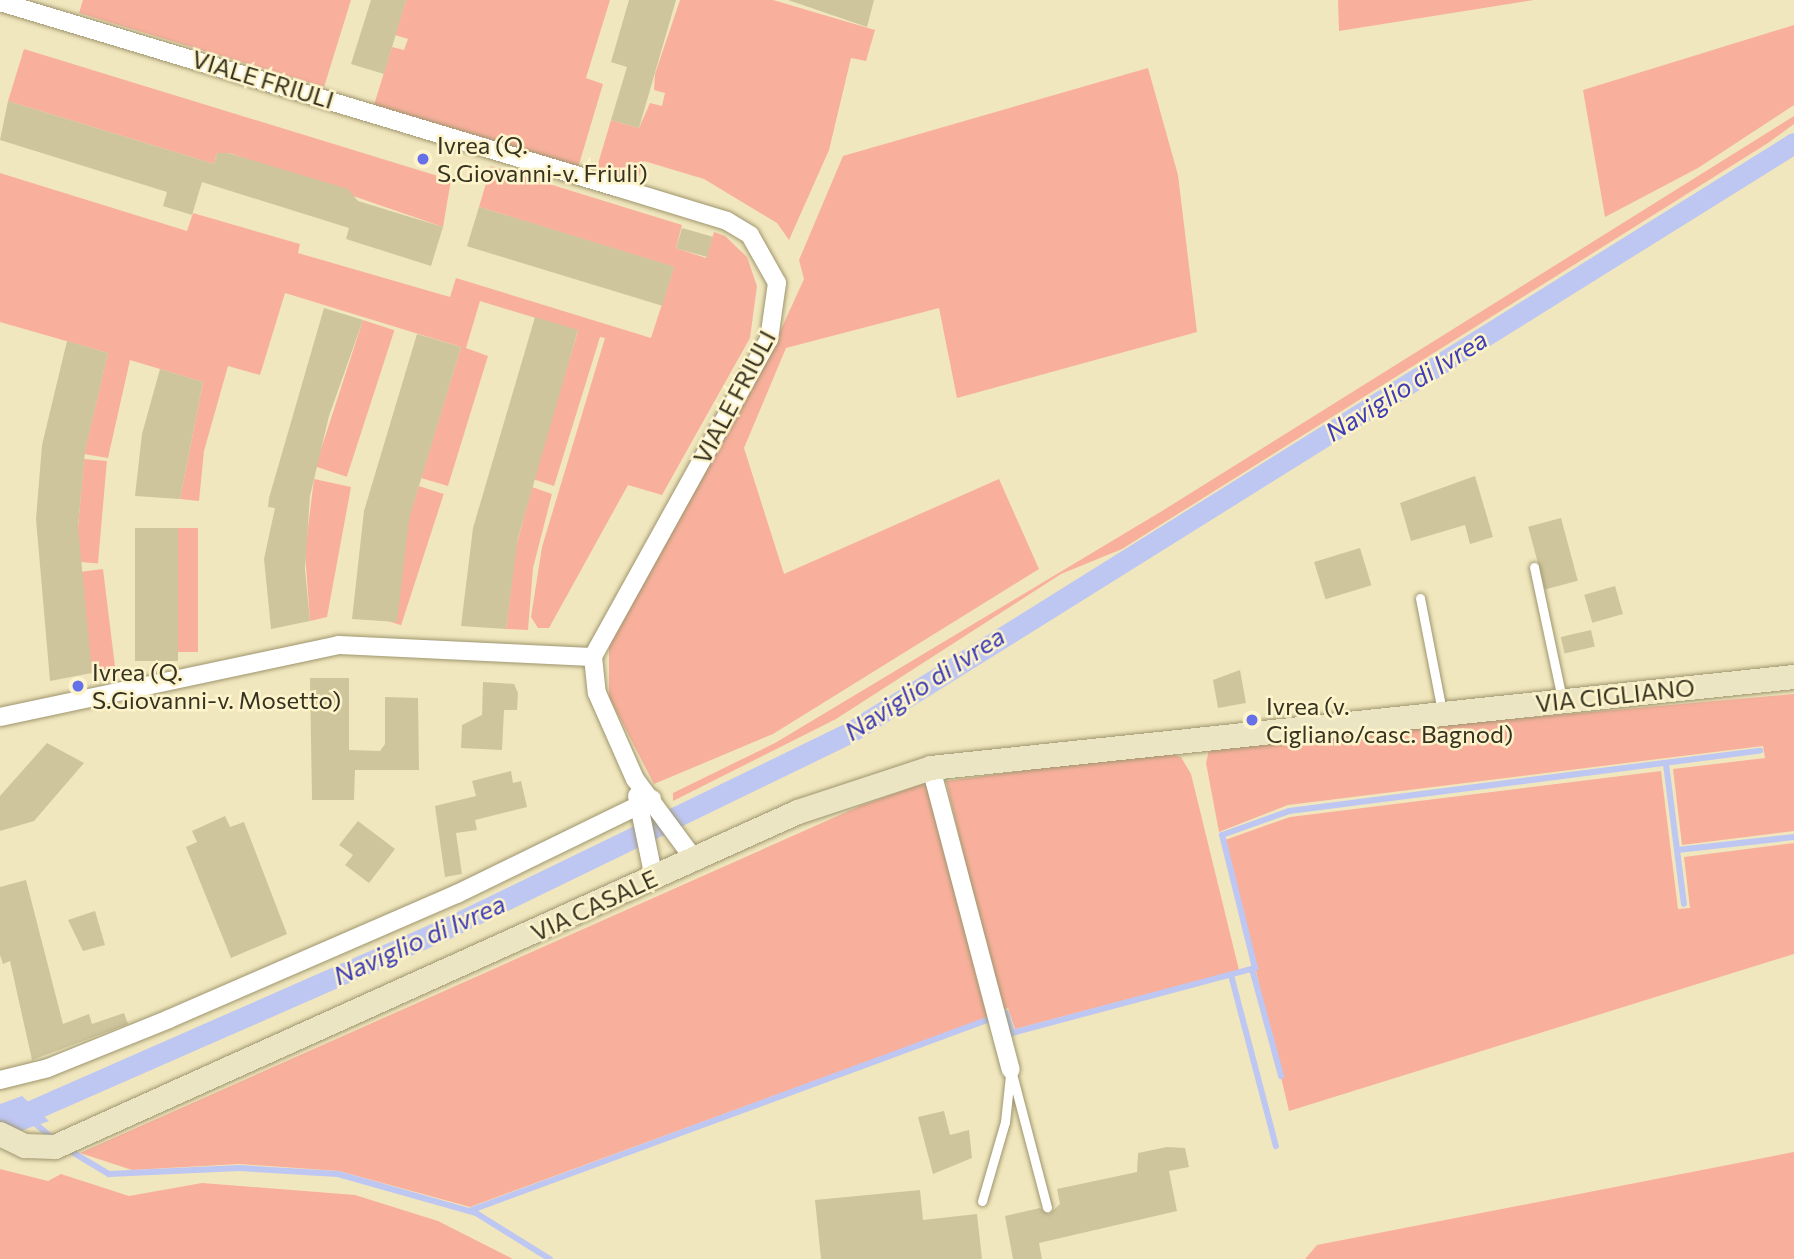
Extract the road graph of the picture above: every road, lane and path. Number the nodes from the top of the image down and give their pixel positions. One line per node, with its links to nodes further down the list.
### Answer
1 (0, 2): 4 (street, VIALE FRIULI)
2 (1534, 567): 6 (lane)
3 (1420, 598): 7 (lane)
4 (593, 657): 8 (street); 11 (street)
5 (1794, 677): 6 (main road, VIA CIGLIANO)
6 (1563, 701): 7 (main road, VIA CIGLIANO)
7 (1442, 713): 9 (main road, VIA CIGLIANO)
8 (0, 717)
9 (1186, 739): 10 (main road, VIA CASALE)
10 (930, 768): 12 (main road, VIA CASALE); 14 (street)
11 (645, 803): 12 (street); 13 (street); 15 (street)
12 (687, 849): 13 (main road, VIA CASALE)
13 (654, 878): 16 (main road, VIA CASALE)
14 (1011, 1070): 17 (lane); 18 (lane)
15 (0, 1080)
16 (0, 1134)
17 (982, 1201)
18 (1047, 1207)

